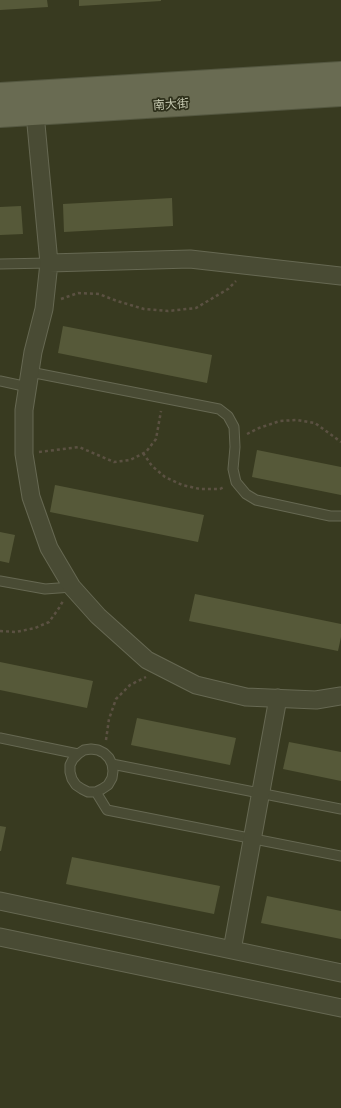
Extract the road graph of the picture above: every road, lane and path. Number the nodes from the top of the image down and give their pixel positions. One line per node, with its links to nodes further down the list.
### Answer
1 (341, 73): 2 (main road, 南大街)
2 (33, 92): 3 (main road, 南大街); 5 (street)
3 (0, 94)
4 (341, 95): 5 (main road, 南大街)
5 (35, 114): 6 (main road, 南大街); 7 (street)
6 (0, 116)
7 (49, 263): 8 (lane); 9 (street); 11 (street)
8 (0, 264)
9 (253, 266): 10 (street); 11 (path)
10 (341, 276)
11 (45, 304): 12 (street)
12 (29, 379): 13 (lane); 14 (lane); 18 (street)
13 (0, 381)
14 (163, 398): 15 (lane); 17 (path)
15 (235, 441): 16 (path); 19 (lane)
16 (341, 442)
17 (143, 453): 18 (path); 19 (path)
18 (24, 454): 22 (street)
19 (236, 482): 20 (lane)
20 (341, 516)
21 (0, 581): 22 (lane)
22 (69, 587): 23 (path); 24 (street)
23 (0, 630)
24 (167, 670): 26 (street); 28 (path)
25 (341, 696): 26 (street)
26 (278, 698): 32 (street)
27 (0, 738): 29 (lane)
28 (104, 753): 29 (lane); 30 (lane)
29 (78, 754): 31 (lane)
30 (112, 764): 31 (lane); 32 (lane)
31 (96, 792): 34 (lane)
32 (261, 793): 33 (lane); 34 (street)
33 (341, 809)
34 (252, 839): 35 (lane); 38 (street)
35 (341, 856)
36 (0, 901): 38 (street)
37 (0, 937): 40 (street)
38 (232, 950): 39 (street)
39 (341, 973)
40 (341, 1008)

